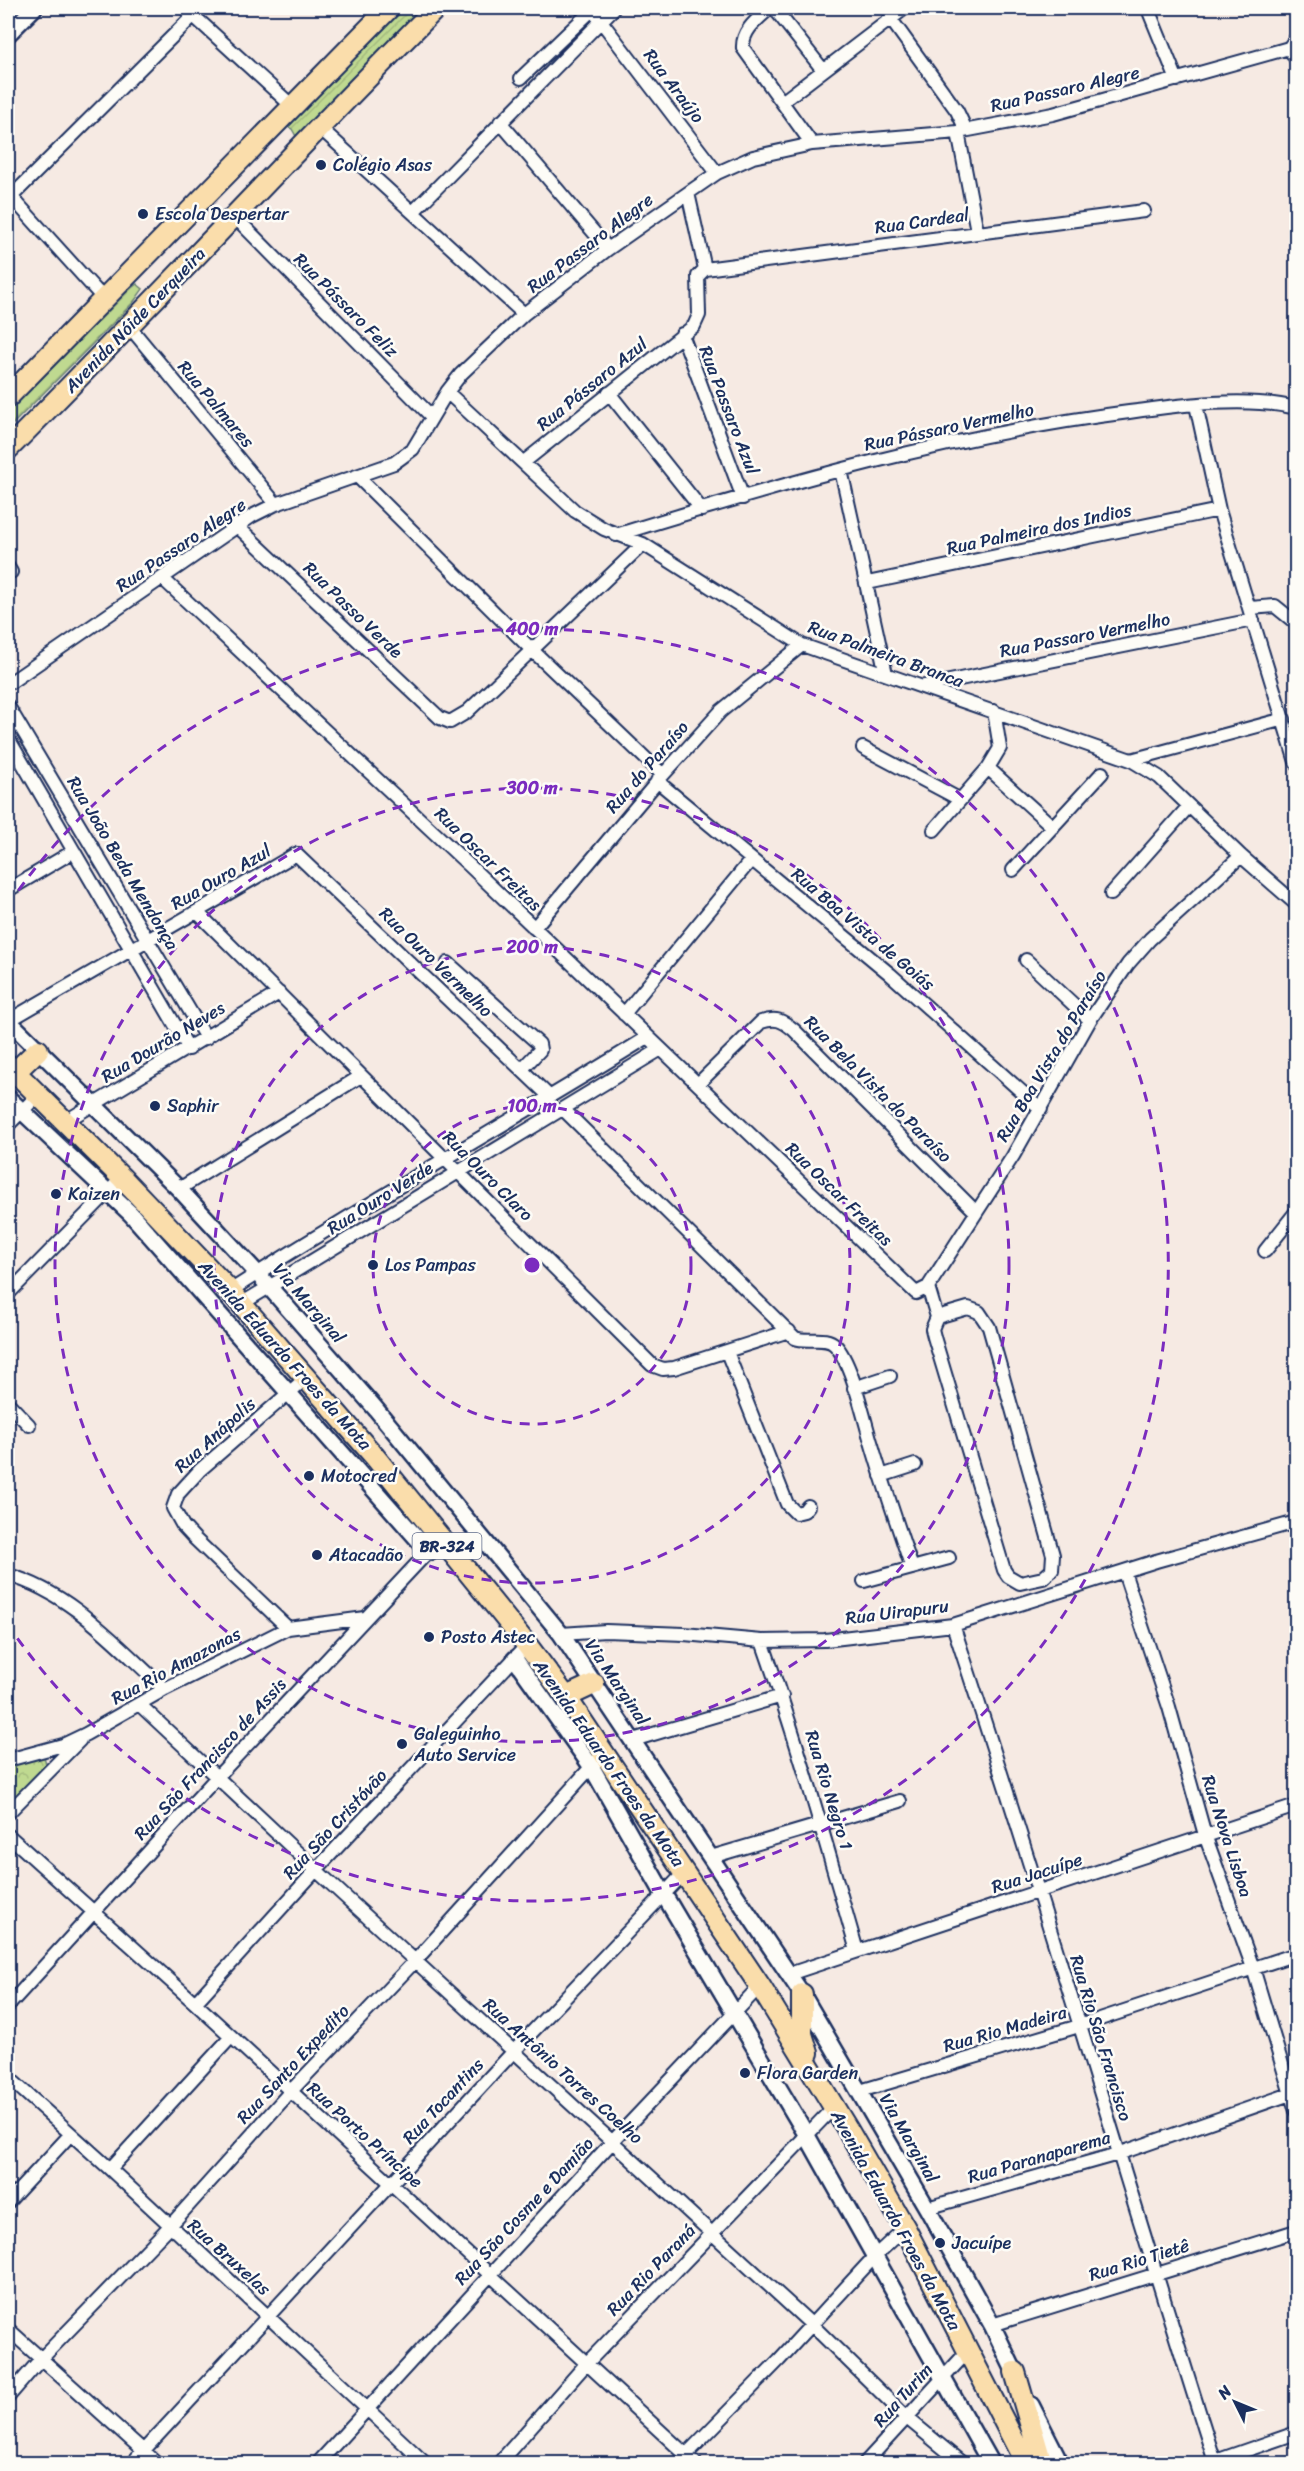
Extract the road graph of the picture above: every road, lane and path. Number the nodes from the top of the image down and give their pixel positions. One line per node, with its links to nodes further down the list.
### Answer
1 (11, 8): 10 (street)
2 (34, 8): 14 (street)
3 (389, 8): 20 (main road, Avenida Nóide Cerqueira)
4 (436, 8): 22 (main road, Avenida Nóide Cerqueira)
5 (592, 8): 13 (street, Rua Araújo); 17 (street)
6 (614, 8): 13 (street)
7 (772, 8): 16 (street); 19 (street)
8 (905, 8): 12 (street)
9 (193, 10): 20 (street); 27 (street)
10 (8, 11)
11 (1150, 14): 18 (street)
12 (890, 18): 16 (street); 23 (street)
13 (602, 20): 21 (street); 25 (street, Rua Araújo)
14 (8, 34)
15 (1294, 48): 18 (street, Rua Passaro Alegre)
16 (823, 70): 19 (street)
17 (520, 78)
18 (1177, 80): 23 (street, Rua Passaro Alegre)
19 (782, 102): 24 (street)
20 (291, 105): 34 (main road, Avenida Nóide Cerqueira)
21 (500, 122): 29 (street); 32 (street)
22 (318, 126): 29 (street); 30 (main road, Avenida Nóide Cerqueira)
23 (962, 131): 24 (street, Rua Passaro Alegre); 31 (street)
24 (812, 144): 25 (street, Rua Passaro Alegre)
25 (717, 173): 26 (street, Rua Passaro Alegre)
26 (688, 193): 32 (street, Rua Passaro Alegre); 33 (street)
27 (9, 195): 34 (street)
28 (1144, 211): 31 (street, Rua Cardeal)
29 (413, 212): 35 (street)
30 (235, 217): 36 (main road, Avenida Nóide Cerqueira); 43 (street, Rua Pássaro Feliz)
31 (977, 231): 33 (street, Rua Cardeal)
32 (608, 249): 35 (street, Rua Passaro Alegre)
33 (705, 269): 37 (street, Rua Pássaro Azul)
34 (104, 297): 40 (main road, Avenida Nóide Cerqueira)
35 (524, 314): 38 (street, Rua Passaro Alegre)
36 (129, 326): 44 (main road, Avenida Nóide Cerqueira); 49 (street, Rua Palmares)
37 (682, 334): 39 (street, Rua Pássaro Azul); 48 (street, Rua Passaro Azul)
38 (447, 392): 43 (street, Rua Passaro Alegre); 45 (street, Rua Palmeira Branca)
39 (609, 393): 45 (street, Rua Pássaro Azul); 50 (street)
40 (8, 397)
41 (1196, 405): 42 (street, Rua Pássaro Vermelho); 46 (street, Rua Pássaro Vermelho); 51 (street)
42 (1296, 408)
43 (432, 417): 47 (street, Rua Passaro Alegre)
44 (8, 449)
45 (524, 462): 53 (street, Rua Palmeira Branca)
46 (841, 470): 48 (street, Rua Pássaro Vermelho); 56 (street)
47 (358, 477): 49 (street, Rua Passaro Alegre); 60 (street, Rua Boa Vista de Goiás)
48 (743, 498): 50 (street, Rua Pássaro Vermelho)
49 (276, 504): 52 (street, Rua Passaro Alegre)
50 (702, 510): 53 (street, Rua Pássaro Vermelho)
51 (1219, 510): 56 (street, Rua Palmeira dos Indios); 57 (street)
52 (237, 525): 55 (street, Rua Passaro Alegre); 60 (street, Rua Passo Verde)
53 (616, 535): 54 (street, Rua Palmeira Branca)
54 (643, 544): 59 (street, Rua Palmeira Branca); 60 (street)
55 (162, 578): 62 (street, Rua Passaro Alegre); 87 (street, Rua Oscar Freitas)
56 (867, 583): 61 (street)
57 (1251, 614): 58 (street, Rua Passaro Vermelho); 63 (street, Rua Passaro Vermelho); 66 (street)
58 (1296, 622)
59 (802, 645): 61 (street, Rua Palmeira Branca); 73 (street, Rua do Paraíso)
60 (533, 651): 73 (street, Rua Boa Vista de Goiás)
61 (886, 674): 63 (street, Rua Palmeira Branca)
62 (8, 684)
63 (924, 686): 65 (street, Rua Palmeira Branca)
64 (8, 706): 88 (street, Rua João Beda Mendonça)
65 (994, 711): 69 (street, Rua Palmeira Branca); 71 (street)
66 (1288, 721): 69 (street); 70 (street)
67 (8, 738): 78 (street, Rua João Beda Mendonça)
68 (863, 748): 74 (street)
69 (1131, 760): 75 (street, Rua Palmeira Branca)
70 (1296, 762)
71 (988, 768): 74 (street); 76 (street)
72 (1102, 772): 76 (street)
73 (660, 778): 81 (street, Rua Boa Vista de Goiás); 87 (street, Rua do Paraíso)
74 (959, 799): 77 (street)
75 (1189, 806): 80 (street, Rua Palmeira Branca); 84 (street)
76 (1053, 827): 82 (street)
77 (934, 830)
78 (74, 851): 83 (street); 89 (street, Rua João Beda Mendonça)
79 (296, 854): 86 (street, Rua Ouro Azul); 102 (street, Rua Ouro Vermelho)
80 (1241, 856): 85 (street, Rua Palmeira Branca); 95 (street, Rua Boa Vista do Paraíso)
81 (751, 860): 93 (street); 110 (street, Rua Boa Vista de Goiás)
82 (1013, 870)
83 (8, 890)
84 (1111, 894)
85 (1296, 904)
86 (197, 912): 88 (street, Rua Ouro Azul); 92 (street, Rua Ouro Claro)
87 (534, 928): 93 (street, Rua Oscar Freitas)
88 (148, 940): 89 (street, Rua Ouro Azul); 97 (street, Rua João Beda Mendonça)
89 (132, 950): 94 (street, Rua Ouro Azul); 98 (street, Rua João Beda Mendonça)
90 (1026, 960): 95 (street)
91 (448, 963): 102 (street)
92 (279, 993): 97 (street, Rua Dourão Neves); 103 (street, Rua Ouro Claro)
93 (624, 1014): 96 (street, Rua Oscar Freitas)
94 (8, 1020): 100 (street, Via Marginal)
95 (1090, 1020): 110 (street, Rua Boa Vista do Paraíso)
96 (648, 1037): 99 (street, Rua Oscar Freitas); 106 (street, Rua Ouro Verde)
97 (206, 1038): 98 (street, Rua Dourão Neves)
98 (189, 1049): 108 (street, Rua Dourão Neves)
99 (661, 1049): 104 (street, Rua Oscar Freitas); 109 (street, Rua Ouro Verde)
100 (38, 1050): 101 (main road); 108 (street, Via Marginal)
101 (11, 1068): 105 (main road, Avenida Eduardo Froes da Mota / BR-324)
102 (522, 1069): 106 (street, Rua Ouro Vermelho)
103 (361, 1076): 114 (street, Rua Ouro Claro); 117 (street)
104 (698, 1084): 119 (street, Rua Bela Vista do Paraíso); 124 (street, Rua Oscar Freitas)
105 (39, 1094): 111 (street); 112 (main road, Avenida Eduardo Froes da Mota / BR-324)
106 (550, 1097): 114 (street, Rua Ouro Verde)
107 (8, 1098): 111 (street)
108 (93, 1105): 112 (street, Rua Dourão Neves); 117 (street, Via Marginal)
109 (563, 1108): 115 (street, Rua Ouro Verde); 128 (street)
110 (1041, 1109): 119 (street, Rua Boa Vista do Paraíso)
111 (21, 1111): 113 (street); 118 (street)
112 (66, 1121): 116 (main road, Avenida Eduardo Froes da Mota / BR-324)
113 (8, 1125)
114 (444, 1158): 115 (street, Rua Ouro Claro); 122 (street, Rua Ouro Verde)
115 (458, 1171): 123 (street, Rua Ouro Verde); 129 (street, Rua Ouro Claro)
116 (122, 1178): 118 (street); 126 (main road, Avenida Eduardo Froes da Mota / BR-324)
117 (179, 1189): 122 (street, Via Marginal)
118 (108, 1192): 125 (street); 133 (street)
119 (976, 1212): 124 (street, Rua Boa Vista do Paraíso)
120 (1296, 1212): 121 (street)
121 (1265, 1251)
122 (257, 1274): 123 (street, Via Marginal); 126 (street, Rua Ouro Verde)
123 (269, 1287): 126 (street, Rua Ouro Verde); 149 (street, Via Marginal)
124 (928, 1287): 127 (street)
125 (8, 1294)
126 (235, 1298): 131 (main road, Avenida Eduardo Froes da Mota / BR-324)
127 (936, 1317): 127 (street)
128 (789, 1331): 129 (street, Rua Ouro Claro); 132 (street)
129 (727, 1352): 138 (street)
130 (890, 1376): 132 (street)
131 (306, 1378): 133 (street, Rua Anápolis); 140 (main road, Avenida Eduardo Froes da Mota / BR-324)
132 (854, 1388): 137 (street)
133 (290, 1392): 140 (street); 148 (street, Rua Anápolis)
134 (8, 1403): 135 (street)
135 (29, 1425)
136 (915, 1465): 137 (street)
137 (881, 1476): 142 (street)
138 (808, 1506)
139 (1296, 1522): 143 (street, Rua Uirapuru)
140 (435, 1545): 146 (street, Rua São Francisco de Assis); 151 (main road, Avenida Eduardo Froes da Mota / BR-324)
141 (949, 1558): 142 (street)
142 (912, 1568): 145 (street)
143 (1124, 1572): 147 (street, Rua Uirapuru); 167 (street, Rua Nova Lisboa)
144 (8, 1575): 153 (street)
145 (864, 1581)
146 (365, 1618): 148 (street, Rua Rio Amazonas); 161 (street, Rua São Francisco de Assis)
147 (952, 1625): 150 (street, Rua Uirapuru); 172 (street, Rua Rio São Francisco)
148 (288, 1628): 153 (street, Rua Rio Amazonas)
149 (561, 1634): 150 (street, Rua Uirapuru); 152 (street, Via Marginal)
150 (762, 1641): 154 (street, Rua Rio Negro 1)
151 (521, 1652): 155 (main road, Avenida Eduardo Froes da Mota / BR-324); 160 (street); 169 (street, Rua São Cristóvão)
152 (594, 1683): 155 (main road); 158 (street, Via Marginal)
153 (165, 1689): 156 (street, Rua Rio Amazonas)
154 (782, 1696): 158 (street); 165 (street, Rua Rio Negro 1)
155 (566, 1697): 160 (main road, Avenida Eduardo Froes da Mota / BR-324)
156 (140, 1705): 157 (street, Rua Rio Amazonas); 161 (street, Rua Antônio Torres Coelho)
157 (86, 1734): 159 (street, Rua Rio Amazonas); 164 (street)
158 (633, 1740): 168 (street, Via Marginal)
159 (8, 1760)
160 (597, 1760): 170 (main road, Avenida Eduardo Froes da Mota / BR-324); 171 (street); 176 (street, Rua Santo Expedito)
161 (217, 1778): 169 (street, Rua Antônio Torres Coelho); 173 (street, Rua São Francisco de Assis)
162 (900, 1801): 165 (street)
163 (1296, 1806): 167 (street, Rua Jacuípe)
164 (8, 1813)
165 (821, 1824): 168 (street); 174 (street, Rua Rio Negro 1)
166 (8, 1835): 173 (street, Rua Porto Príncipe)
167 (1205, 1835): 172 (street, Rua Jacuípe); 177 (street, Rua Nova Lisboa)
168 (711, 1857): 178 (street, Via Marginal)
169 (316, 1870): 176 (street, Rua Antônio Torres Coelho); 181 (street, Rua São Cristóvão)
170 (685, 1872): 171 (street, Rua Tocantins); 179 (main road, Avenida Eduardo Froes da Mota / BR-324)
171 (663, 1893): 183 (street); 186 (street, Rua Tocantins)
172 (1038, 1893): 174 (street, Rua Jacuípe); 184 (street, Rua Rio São Francisco)
173 (94, 1912): 181 (street, Rua Porto Príncipe); 182 (street, Rua São Francisco de Assis)
174 (856, 1951): 178 (street, Rua Jacuípe)
175 (1296, 1954): 177 (street, Rua Rio Madeira)
176 (415, 1960): 186 (street, Rua Antônio Torres Coelho); 190 (street, Rua Santo Expedito)
177 (1253, 1968): 184 (street, Rua Rio Madeira); 191 (street, Rua Nova Lisboa)
178 (789, 1974): 180 (street, Via Marginal)
179 (760, 1986): 183 (street, Rua São Cosme e Damião); 188 (main road, Avenida Eduardo Froes da Mota / BR-324)
180 (802, 1994): 188 (main road); 189 (street, Via Marginal)
181 (195, 2003): 185 (street, Rua Porto Príncipe)
182 (8, 2006)
183 (734, 2013): 194 (street); 196 (street, Rua São Cosme e Damião)
184 (1078, 2026): 189 (street, Rua Rio Madeira); 197 (street, Rua Rio São Francisco)
185 (231, 2037): 190 (street, Rua Porto Príncipe); 198 (street)
186 (514, 2051): 196 (street, Rua Antônio Torres Coelho); 199 (street, Rua Tocantins)
187 (8, 2077): 195 (street, Rua Bruxelas)
188 (818, 2081): 192 (main road, Avenida Eduardo Froes da Mota / BR-324)
189 (860, 2091): 201 (street, Via Marginal)
190 (290, 2092): 199 (street, Rua Porto Príncipe); 202 (street, Rua Santo Expedito)
191 (1294, 2093): 193 (street, Rua Nova Lisboa); 197 (street, Rua Paranaparema)
192 (834, 2107): 194 (street, Rua Rio Paraná); 203 (main road, Avenida Eduardo Froes da Mota / BR-324)
193 (1296, 2111)
194 (806, 2134): 205 (street, Rua Rio Paraná); 206 (street)
195 (70, 2135): 198 (street, Rua Bruxelas); 200 (street)
196 (613, 2141): 205 (street, Rua Antônio Torres Coelho); 208 (street, Rua São Cosme e Damião)
197 (1118, 2154): 201 (street, Rua Paranaparema); 207 (street, Rua Rio São Francisco)
198 (110, 2169): 202 (street, Rua Bruxelas)
199 (392, 2183): 208 (street, Rua Porto Príncipe); 209 (street, Rua Tocantins)
200 (8, 2202)
201 (927, 2208): 211 (street, Via Marginal)
202 (170, 2226): 209 (street, Rua Bruxelas); 214 (street, Rua Santo Expedito)
203 (905, 2228): 206 (street); 213 (main road, Avenida Eduardo Froes da Mota / BR-324)
204 (1296, 2231): 207 (street, Rua Rio Tietê)
205 (711, 2233): 210 (street, Rua Antônio Torres Coelho); 215 (street, Rua Rio Paraná)
206 (875, 2256): 210 (street); 217 (street)
207 (1155, 2274): 211 (street, Rua Rio Tietê); 224 (street, Rua Rio São Francisco)
208 (490, 2275): 215 (street, Rua Porto Príncipe); 219 (street, Rua São Cosme e Damião)
209 (269, 2317): 219 (street, Rua Bruxelas); 222 (street, Rua Tocantins)
210 (811, 2324): 220 (street, Rua Antônio Torres Coelho); 223 (street)
211 (993, 2325): 216 (street, Via Marginal)
212 (8, 2329): 214 (street)
213 (968, 2351): 217 (street, Rua Turim); 235 (main road, Avenida Eduardo Froes da Mota / BR-324)
214 (40, 2360): 218 (street, Rua Santo Expedito); 222 (street)
215 (587, 2363): 223 (street, Rua Porto Príncipe); 229 (street, Rua Rio Paraná)
216 (1015, 2373): 236 (main road); 237 (street, Via Marginal)
217 (942, 2379): 220 (street, Rua Turim); 234 (street)
218 (8, 2397)
219 (367, 2409): 227 (street, Rua São Cosme e Damião); 228 (street, Rua Bruxelas)
220 (907, 2418): 232 (street, Rua Turim); 233 (street, Rua Antônio Torres Coelho)
221 (1296, 2433): 224 (street)
222 (144, 2451): 225 (street, Rua Tocantins); 226 (street)
223 (686, 2454): 230 (street); 231 (street, Rua Porto Príncipe)
224 (1213, 2462)
225 (132, 2463)
226 (158, 2463)
227 (317, 2463)
228 (426, 2463)
229 (498, 2463)
230 (677, 2463)
231 (696, 2463)
232 (864, 2463)
233 (963, 2463)
234 (991, 2463)
235 (1026, 2463)
236 (1042, 2463)
237 (1061, 2463)

